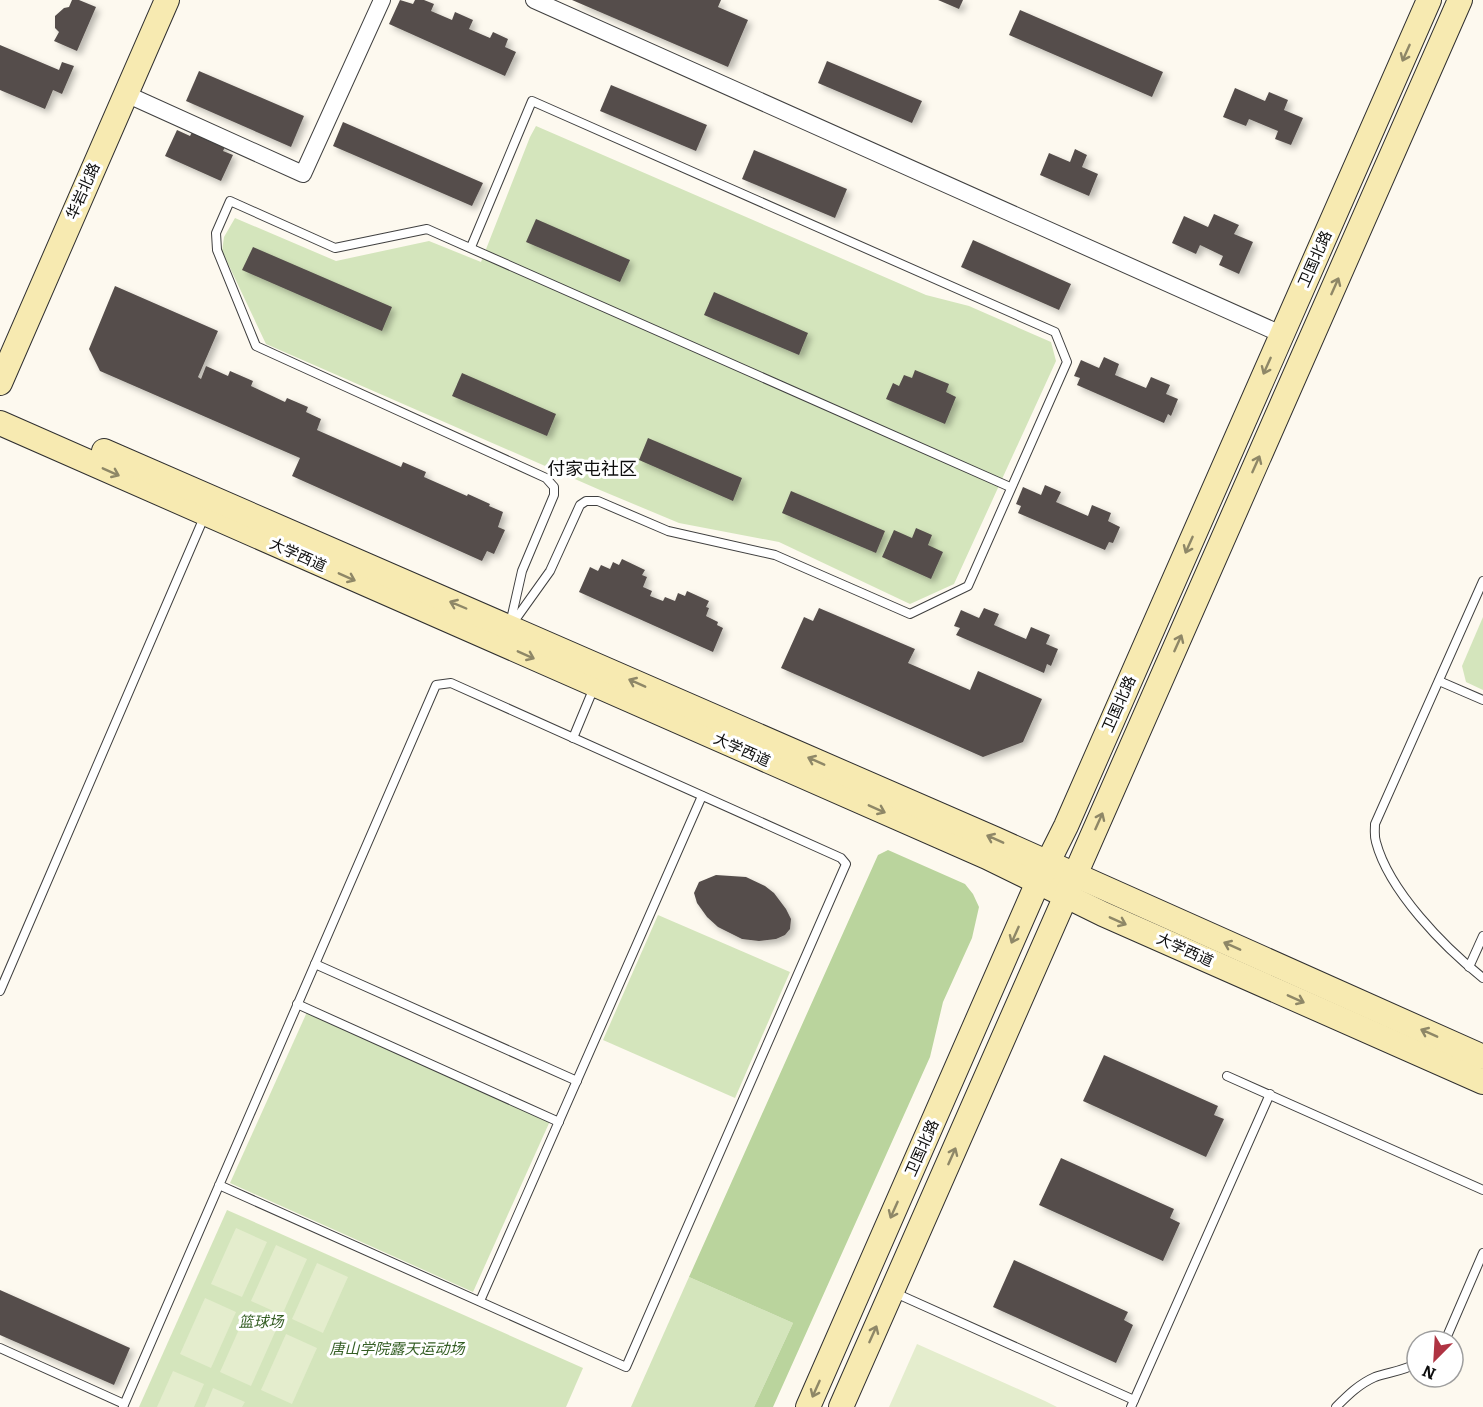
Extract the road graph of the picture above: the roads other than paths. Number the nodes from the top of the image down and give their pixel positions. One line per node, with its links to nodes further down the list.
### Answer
1 (167, 0): 6 (main road, 华岩北路)
2 (382, 0): 6 (street)
3 (534, 0): 8 (street)
4 (1429, 0): 8 (main road, 卫国北路, one-way to 8)
5 (1460, 0): 22 (main road, 卫国北路, one-way to 5)
6 (126, 94): 9 (main road, 华岩北路)
7 (471, 247): 12 (lane); 12 (lane); 15 (lane)
8 (1281, 334): 21 (main road, 卫国北路, one-way to 21)
9 (0, 382)
10 (0, 406): 15 (main road, 大学西道, one-way to 10)
11 (0, 423): 13 (main road, 大学西道, one-way to 13)
12 (1010, 487): 15 (lane)
13 (205, 514): 17 (main road, 大学西道, one-way to 17); 27 (lane)
14 (1483, 581): 16 (lane)
15 (510, 627): 21 (main road, 大学西道, one-way to 15)
16 (1439, 681): 18 (lane); 25 (lane)
17 (595, 686): 19 (lane); 21 (main road, 大学西道, one-way to 21)
18 (1483, 700)
19 (573, 738): 20 (lane); 24 (lane)
20 (702, 796): 31 (lane); 39 (lane)
21 (1043, 872): 22 (main road, 大学西道); 45 (main road, 卫国北路, one-way to 45)
22 (1070, 885): 29 (main road, 大学西道, one-way to 22); 32 (main road, 大学西道, one-way to 32); 38 (main road, 卫国北路, one-way to 22)
23 (1483, 936): 25 (lane)
24 (315, 964): 28 (lane); 31 (lane)
25 (1469, 967): 26 (lane)
26 (1483, 978)
27 (0, 991)
28 (297, 1005): 34 (lane); 35 (lane)
29 (1483, 1057)
30 (1227, 1076): 33 (lane)
31 (577, 1081): 34 (lane)
32 (1483, 1082)
33 (1270, 1094): 36 (lane); 43 (lane)
34 (559, 1122): 39 (lane)
35 (219, 1185): 39 (lane); 44 (lane)
36 (1483, 1191)
37 (1483, 1253): 40 (lane)
38 (892, 1291): 43 (lane); 46 (main road, 卫国北路, one-way to 38)
39 (480, 1301)
40 (1450, 1329)
41 (0, 1348): 44 (lane)
42 (1405, 1369): 47 (lane)
43 (1132, 1403)
44 (123, 1406)
45 (808, 1407)
46 (841, 1407)
47 (1336, 1407)

